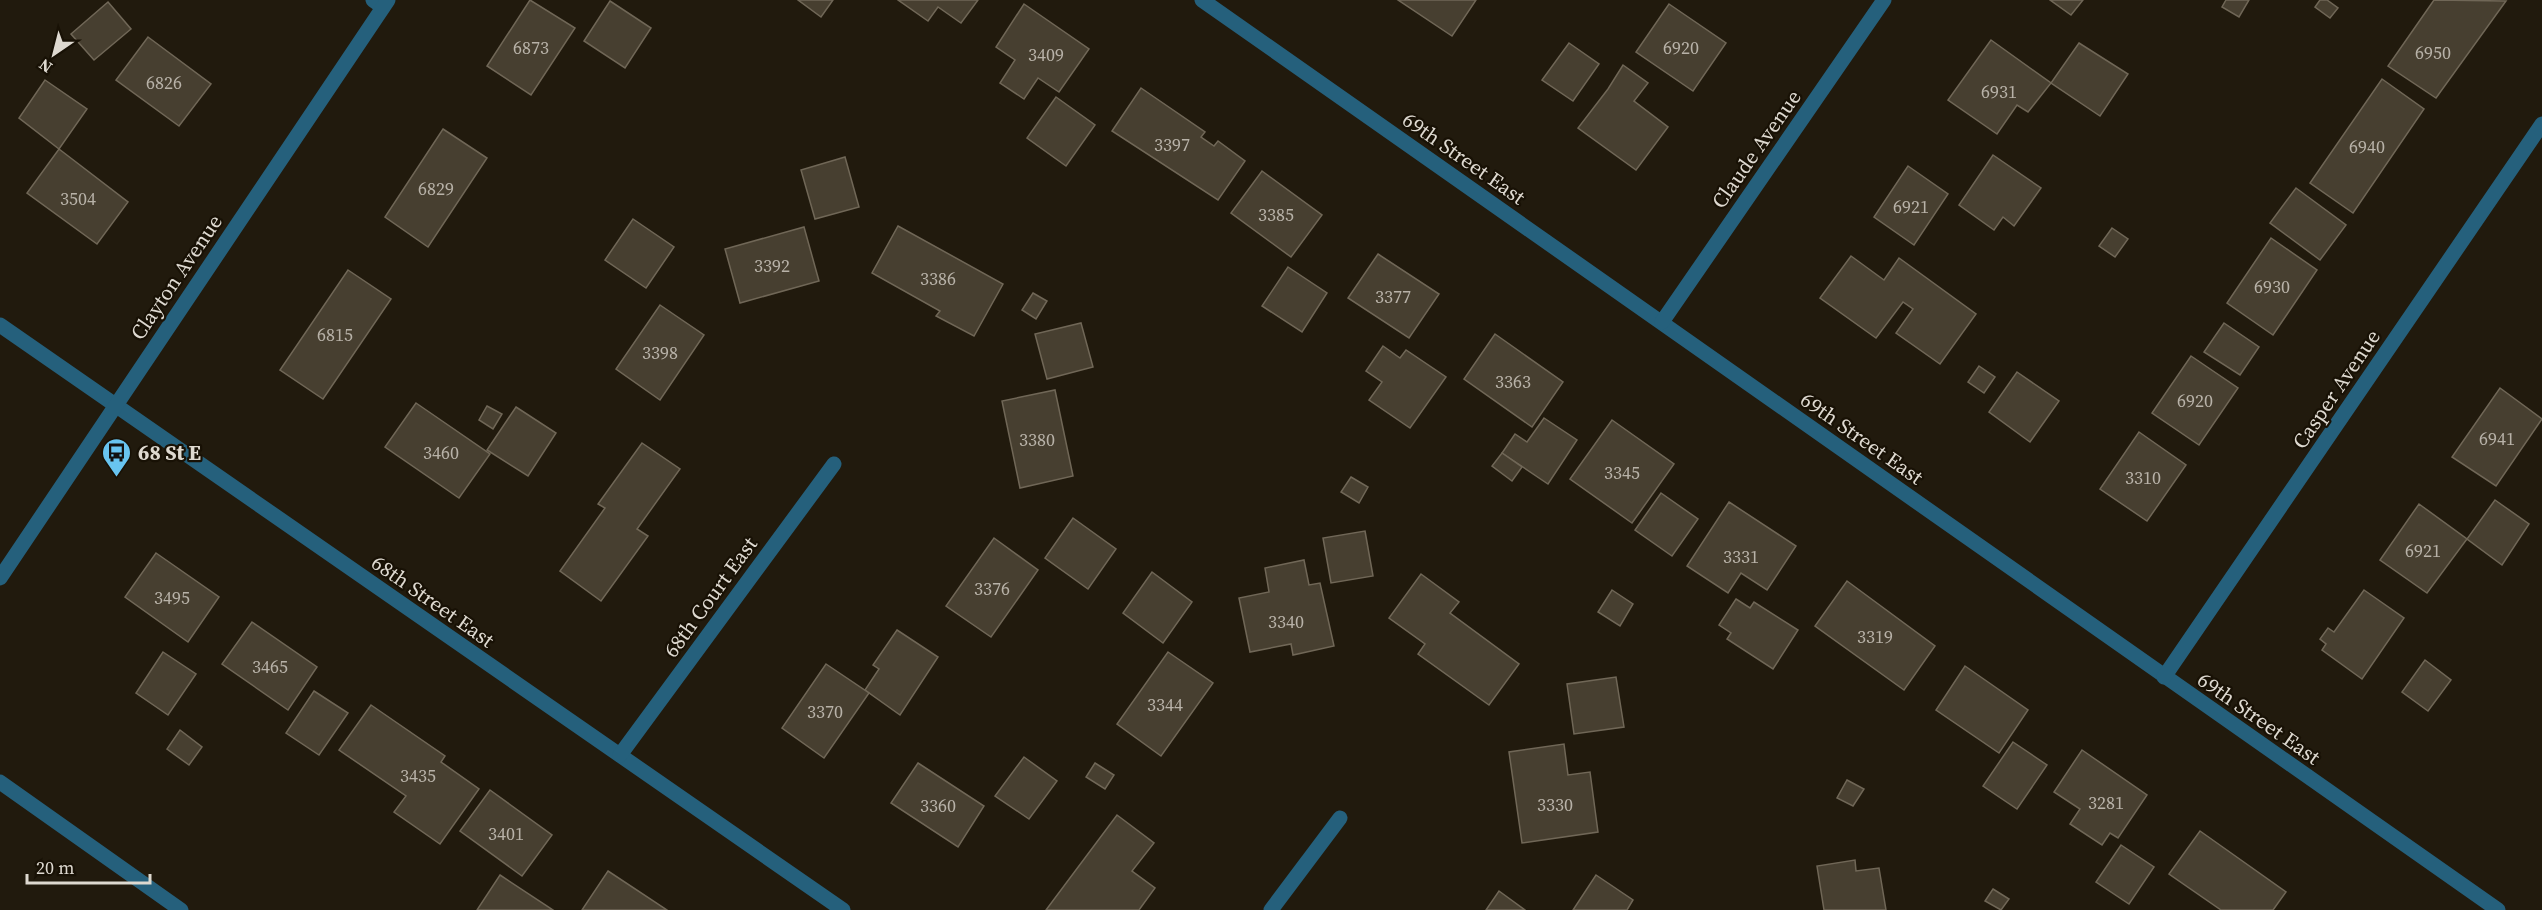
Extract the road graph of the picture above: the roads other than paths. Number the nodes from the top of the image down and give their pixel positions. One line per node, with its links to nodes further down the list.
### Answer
1 (1202, 0): 5 (street, 69th Street East)
2 (1884, 0): 5 (street, Claude Avenue)
3 (381, 2): 7 (street, Clayton Avenue)
4 (2542, 124): 10 (street, Casper Avenue)
5 (1662, 322): 10 (street, 69th Street East)
6 (0, 325): 7 (street, 68th Street East)
7 (114, 406): 9 (street, Clayton Avenue); 11 (street, 68th Street East)
8 (834, 464): 11 (street, 68th Court East)
9 (0, 578)
10 (2164, 677): 17 (street, 69th Street East)
11 (620, 755): 15 (street, 68th Street East)
12 (0, 782): 14 (street)
13 (1340, 818): 16 (street)
14 (181, 910)
15 (843, 910)
16 (1271, 910)
17 (2498, 910)

